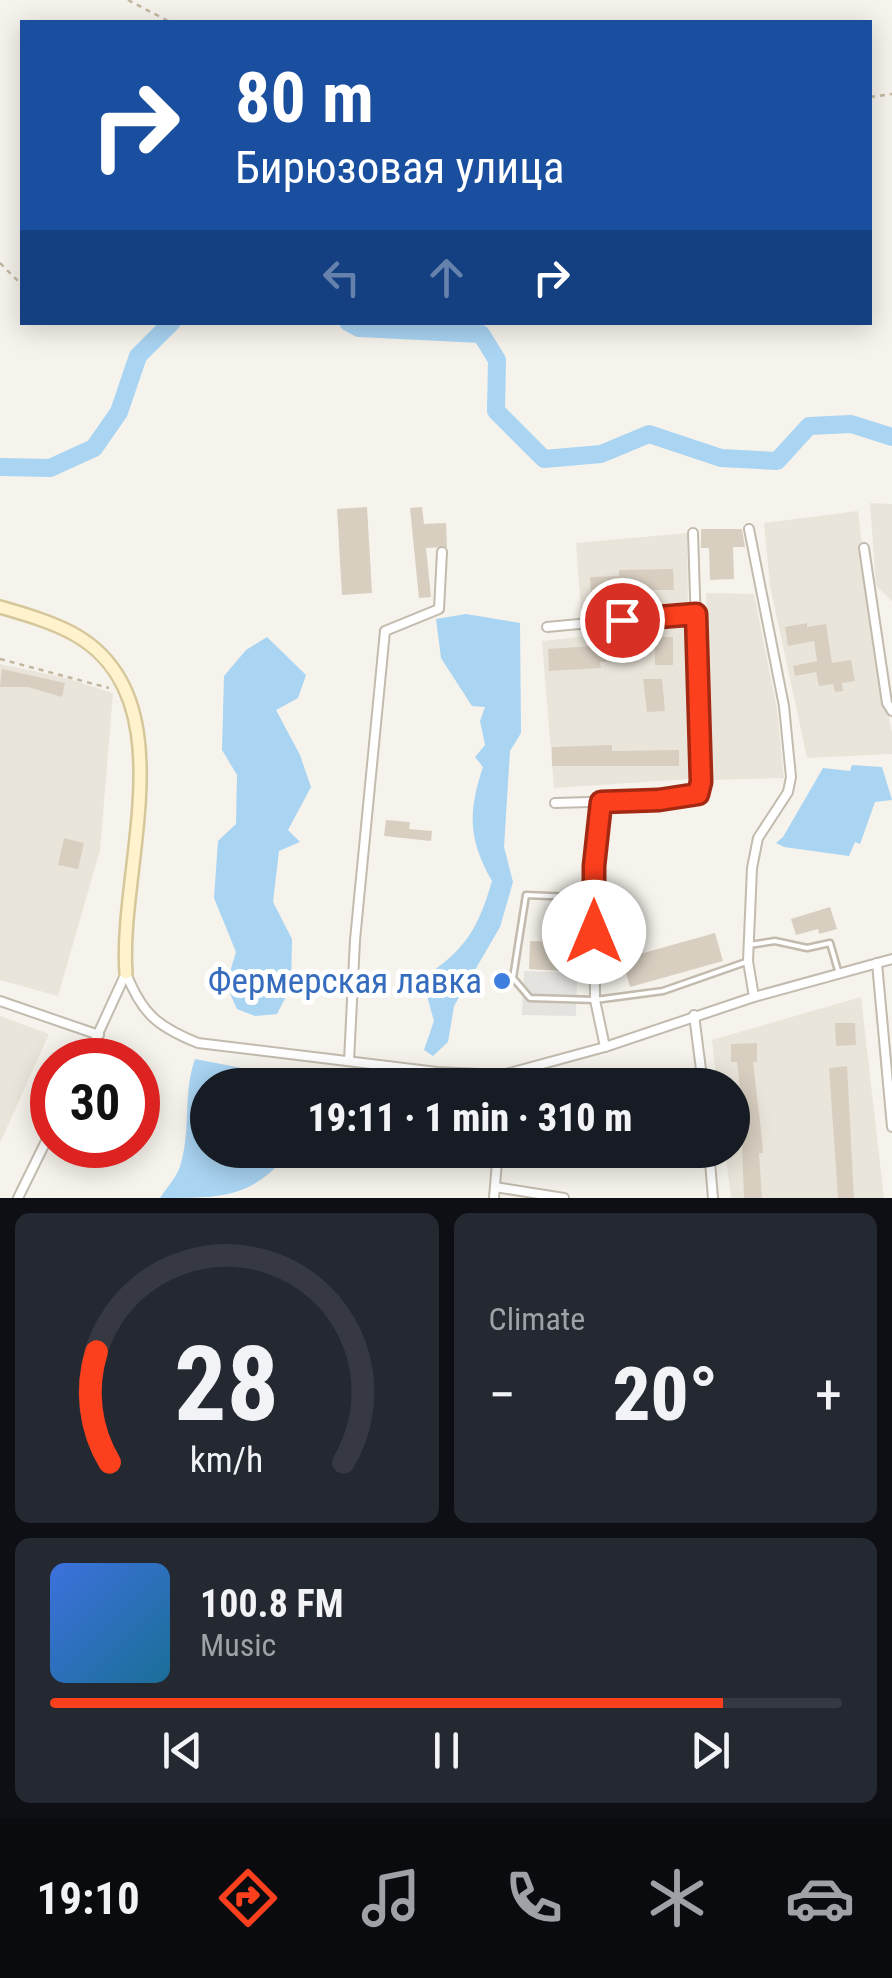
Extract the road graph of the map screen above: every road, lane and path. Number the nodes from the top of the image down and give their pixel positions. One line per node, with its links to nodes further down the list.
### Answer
1 (128, 0): 2 (path)
2 (166, 20)
3 (0, 263): 4 (path)
4 (20, 283)
5 (750, 529): 18 (street)
6 (694, 533): 10 (street)
7 (864, 548): 14 (street)
8 (442, 552): 31 (street)
9 (0, 607): 22 (street)
10 (696, 614): 11 (street); 15 (street)
11 (547, 627)
12 (0, 659): 13 (path)
13 (112, 688)
14 (892, 711)
15 (601, 802): 16 (street); 17 (street)
16 (555, 803)
17 (594, 898): 25 (street); 25 (lane)
18 (749, 945): 20 (street); 23 (lane)
19 (892, 959): 21 (street)
20 (748, 961): 24 (street); 25 (lane)
21 (877, 964): 23 (street); 35 (street)
22 (126, 974): 28 (street); 31 (street)
23 (839, 974): 24 (street)
24 (754, 996): 27 (street)
25 (595, 1000): 30 (street)
26 (0, 1001): 28 (street)
27 (694, 1015): 30 (street); 34 (street)
28 (98, 1035): 29 (street)
29 (97, 1038)
30 (604, 1047): 33 (street)
31 (350, 1060): 32 (street)
32 (407, 1068)
33 (540, 1068)
34 (701, 1068)
35 (892, 1127)
36 (33, 1168): 40 (street)
37 (497, 1168): 39 (street)
38 (710, 1168): 43 (street)
39 (495, 1187): 41 (street); 42 (street)
40 (18, 1198)
41 (494, 1198)
42 (564, 1198)
43 (713, 1198)

